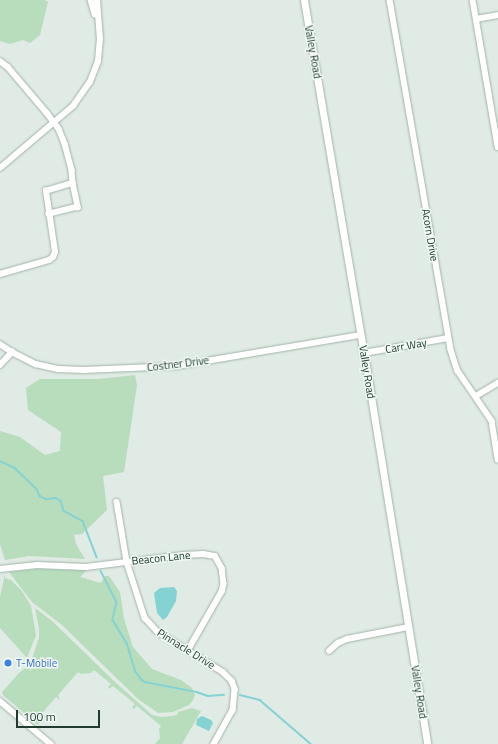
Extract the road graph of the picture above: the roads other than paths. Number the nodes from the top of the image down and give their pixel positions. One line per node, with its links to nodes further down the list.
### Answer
1 (91, 0): 8 (street)
2 (97, 0): 8 (street)
3 (304, 0): 18 (street, Valley Road)
4 (390, 0): 19 (street, Acorn Drive)
5 (473, 0): 7 (street)
6 (498, 15): 7 (street)
7 (476, 19): 11 (street)
8 (97, 22): 12 (street)
9 (0, 61): 12 (street)
10 (498, 103): 11 (street)
11 (491, 104): 13 (street)
12 (54, 122): 14 (street); 15 (street)
13 (498, 147)
14 (0, 168)
15 (73, 183): 16 (street); 16 (street)
16 (49, 214): 17 (street)
17 (0, 274)
18 (360, 335): 21 (street, Costner Drive); 22 (street, Valley Road)
19 (448, 338): 22 (street, Carr Way); 25 (street, Acorn Drive)
20 (0, 344): 21 (street, Costner Drive)
21 (12, 352): 23 (street)
22 (364, 353): 30 (street, Valley Road)
23 (0, 365)
24 (498, 383): 25 (street)
25 (476, 396): 26 (street, Acorn Drive)
26 (498, 460)
27 (117, 502): 28 (street, Pinnacle Drive)
28 (127, 562): 29 (street, Beacon Lane); 31 (street, Pinnacle Drive); 31 (street, Beacon Lane)
29 (0, 569)
30 (408, 627): 32 (street); 36 (street, Valley Road)
31 (188, 651): 35 (street, Pinnacle Drive)
32 (329, 651)
33 (0, 701): 34 (street)
34 (51, 744)
35 (214, 744)
36 (427, 744)

